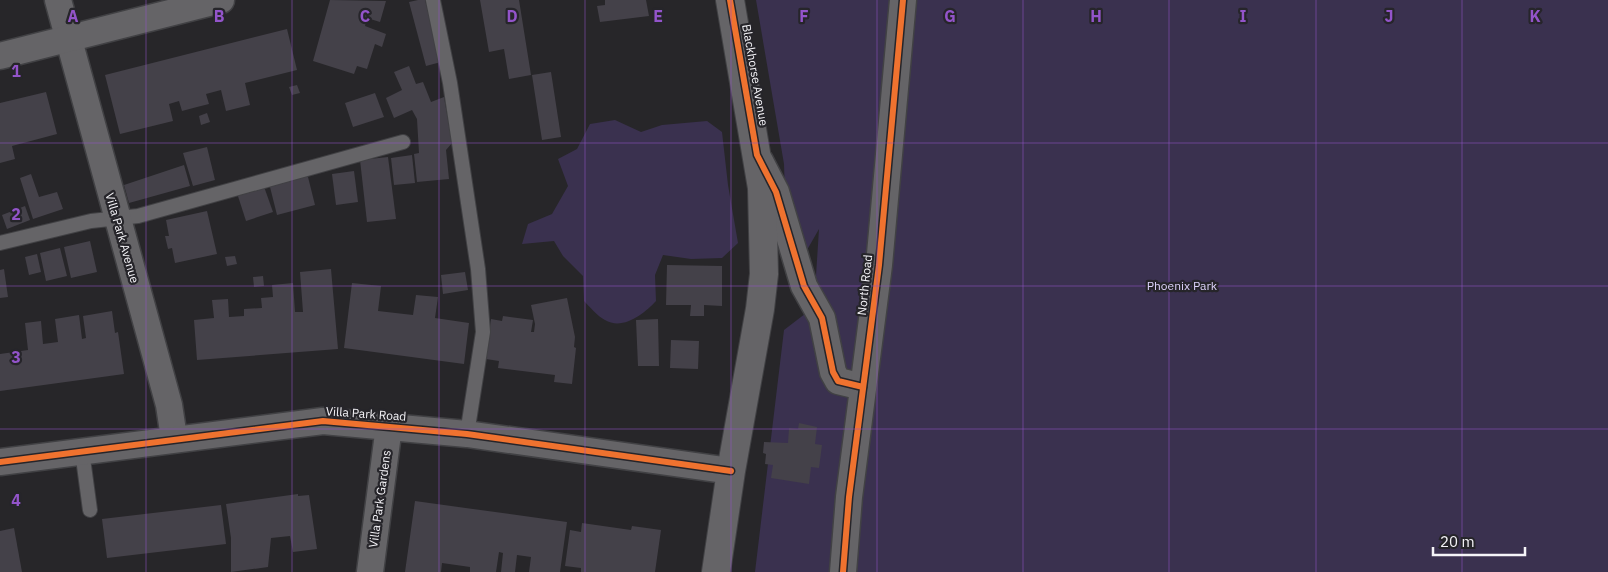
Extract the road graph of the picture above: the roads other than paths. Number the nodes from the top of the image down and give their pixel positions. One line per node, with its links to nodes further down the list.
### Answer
1 (58, 0): 6 (street, Villa Park Avenue)
2 (221, 0): 6 (street)
3 (433, 0): 16 (lane)
4 (730, 0): 9 (main road, Blackhorse Avenue)
5 (903, 0): 14 (street, North Road)
6 (68, 39): 7 (street); 10 (street, Villa Park Avenue)
7 (0, 56)
8 (403, 142): 10 (lane)
9 (757, 155): 12 (main road, Blackhorse Avenue); 13 (street)
10 (116, 219): 11 (lane); 17 (street, Villa Park Avenue)
11 (0, 243)
12 (764, 274): 13 (street); 20 (main road, Blackhorse Avenue)
13 (804, 286): 14 (street)
14 (864, 386): 24 (street, North Road)
15 (389, 426): 16 (street, Villa Park Road); 17 (street, Villa Park Road); 22 (street, Villa Park Gardens)
16 (467, 434): 20 (street, Villa Park Road)
17 (174, 438): 18 (street, Villa Park Road)
18 (82, 451): 19 (street, Villa Park Road); 21 (lane)
19 (0, 462)
20 (731, 471): 23 (main road, Blackhorse Avenue)
21 (90, 510)
22 (370, 572)
23 (716, 572)
24 (842, 572)

